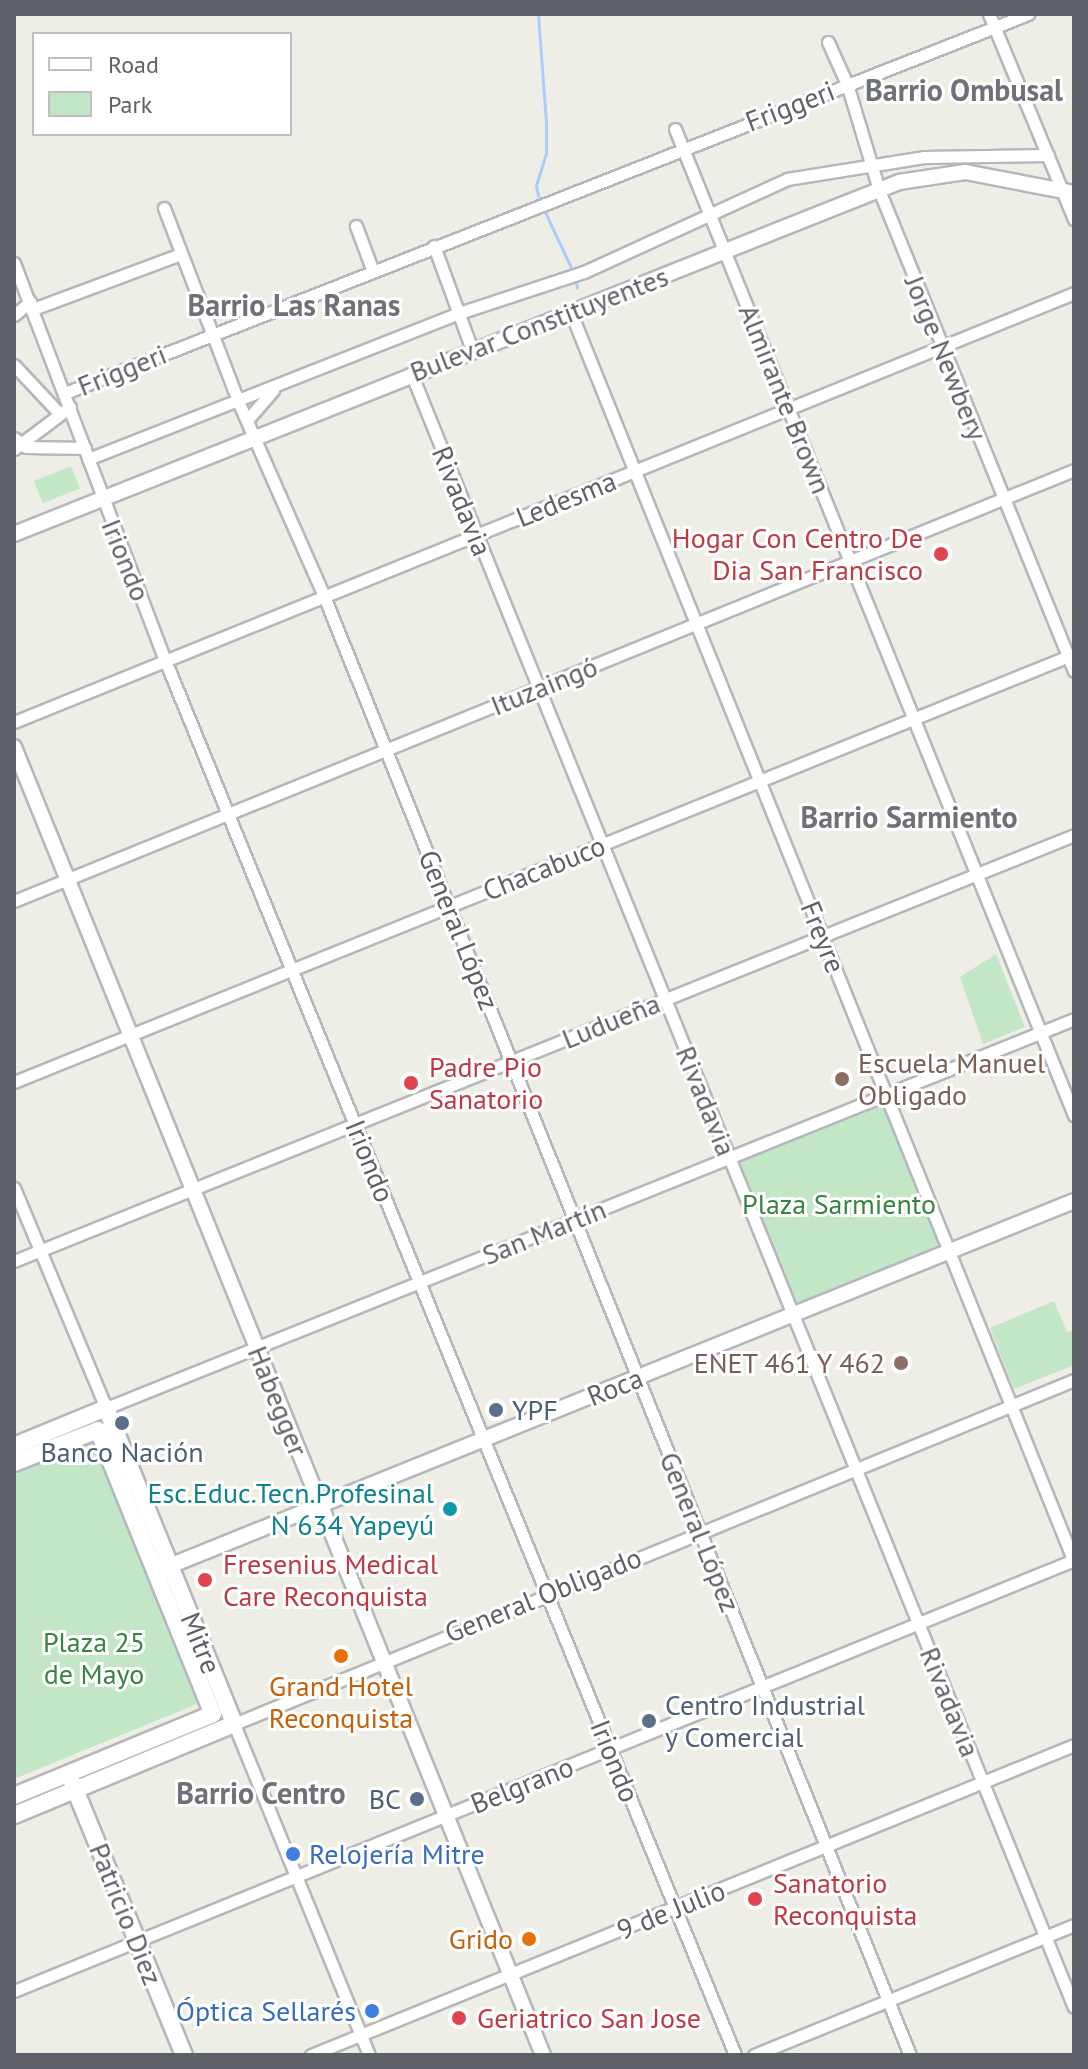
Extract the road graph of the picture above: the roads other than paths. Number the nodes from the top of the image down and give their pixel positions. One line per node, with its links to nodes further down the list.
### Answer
1 (989, 14): 3 (street)
2 (1028, 14): 3 (street, Friggeri)
3 (995, 27): 5 (street, Friggeri); 8 (street)
4 (828, 42): 5 (street, Jorge Newbery)
5 (847, 84): 7 (street, Friggeri); 9 (street, Jorge Newbery)
6 (675, 129): 7 (street, Almirante Brown)
7 (683, 148): 13 (street, Almirante Brown); 16 (street, Friggeri)
8 (1048, 155): 9 (street); 11 (street)
9 (871, 164): 10 (street, Jorge Newbery); 13 (street)
10 (879, 190): 11 (street, Bulevar Constituyentes); 17 (street, Bulevar Constituyentes); 27 (street, Jorge Newbery)
11 (1068, 191): 14 (street)
12 (164, 208): 18 (street, General López)
13 (709, 214): 17 (street, Almirante Brown); 23 (street)
14 (1074, 219)
15 (356, 226): 20 (street)
16 (434, 246): 20 (street, Friggeri); 23 (street)
17 (725, 253): 24 (street, Bulevar Constituyentes); 34 (street, Almirante Brown)
18 (181, 254): 22 (street); 26 (street, General López)
19 (14, 263): 22 (street, Iriondo)
20 (372, 269): 26 (street, Friggeri)
21 (1074, 293): 27 (street, Ledesma)
22 (32, 306): 25 (street); 32 (street, Iriondo)
23 (459, 313): 28 (street); 31 (street)
24 (571, 313): 28 (street, Bulevar Constituyentes); 41 (street, Freyre)
25 (14, 315)
26 (212, 333): 32 (street, Friggeri); 33 (street, General López)
27 (941, 348): 34 (street, Ledesma); 43 (street, Jorge Newbery)
28 (472, 350): 30 (street, Bulevar Constituyentes)
29 (14, 365): 35 (street)
30 (411, 373): 37 (street, Bulevar Constituyentes); 45 (street, Rivadavia)
31 (285, 382): 33 (street); 36 (street)
32 (65, 393): 35 (street, Iriondo)
33 (238, 401): 36 (street, General López); 39 (street)
34 (790, 409): 41 (street, Ledesma); 46 (street, Almirante Brown)
35 (64, 410): 38 (street); 39 (street, Iriondo)
36 (248, 419): 37 (street, General López)
37 (258, 437): 42 (street, Bulevar Constituyentes); 47 (street, General López)
38 (16, 444): 39 (street)
39 (86, 453): 42 (street, Iriondo)
40 (1074, 470): 43 (street, Ituzaingó)
41 (635, 471): 45 (street, Ledesma); 48 (street, Freyre)
42 (101, 494): 44 (street, Bulevar Constituyentes); 50 (street, Iriondo)
43 (1003, 499): 46 (street, Ituzaingó); 49 (street, Jorge Newbery)
44 (14, 534)
45 (476, 536): 47 (street, Ledesma); 52 (street, Rivadavia)
46 (851, 561): 48 (street, Ituzaingó); 53 (street, Almirante Brown)
47 (324, 596): 50 (street, Ledesma); 56 (street, General López)
48 (696, 624): 52 (street, Ituzaingó); 57 (street, Freyre)
49 (1071, 655): 51 (street, Jorge Newbery); 53 (street, Chacabuco)
50 (165, 660): 54 (street, Ledesma); 58 (street, Iriondo)
51 (1074, 671)
52 (537, 689): 56 (street, Ituzaingó); 60 (street, Rivadavia)
53 (915, 718): 57 (street, Chacabuco); 61 (street, Almirante Brown)
54 (14, 722)
55 (14, 747): 62 (street, Habegger)
56 (385, 750): 58 (street, Ituzaingó); 64 (street, General López)
57 (760, 780): 60 (street, Chacabuco); 65 (street, Freyre)
58 (229, 815): 62 (street, Ituzaingó); 66 (street, Iriondo)
59 (1074, 835): 61 (street, Ludueña)
60 (602, 844): 64 (street, Chacabuco); 67 (street, Rivadavia)
61 (978, 874): 65 (street, Ludueña); 69 (street, Almirante Brown)
62 (67, 879): 63 (street, Ituzaingó); 70 (street, Habegger)
63 (14, 901)
64 (449, 906): 66 (street, Chacabuco); 71 (street, General López)
65 (823, 936): 67 (street, Ludueña); 73 (street, Freyre)
66 (293, 971): 70 (street, Chacabuco); 75 (street, Iriondo)
67 (665, 999): 71 (street, Ludueña); 76 (street, Rivadavia)
68 (1074, 1019): 69 (street, San Martín)
69 (1041, 1032): 73 (street, San Martín); 74 (street, Almirante Brown)
70 (131, 1034): 72 (street, Chacabuco); 78 (street, Habegger)
71 (511, 1061): 75 (street, Ludueña); 80 (street, General López)
72 (14, 1082)
73 (886, 1095): 76 (street, San Martín); 82 (street, Freyre)
74 (1074, 1115)
75 (356, 1125): 78 (street, Ludueña); 84 (street, Iriondo)
76 (728, 1158): 80 (street, San Martín); 85 (street, Rivadavia)
77 (14, 1188): 81 (street, Mitre)
78 (193, 1189): 81 (street, Ludueña); 86 (street, Habegger)
79 (1074, 1201): 82 (street, Roca)
80 (574, 1220): 84 (street, San Martín); 87 (street, General López)
81 (40, 1250): 83 (street, Ludueña); 90 (street, Mitre)
82 (949, 1252): 85 (street, Roca); 89 (street, Freyre)
83 (14, 1261)
84 (419, 1282): 86 (street, San Martín); 91 (street, Iriondo)
85 (792, 1315): 87 (street, Roca); 94 (street, Rivadavia)
86 (257, 1348): 90 (street, San Martín); 95 (street, Habegger)
87 (637, 1377): 91 (street, Roca); 96 (street, General López)
88 (1074, 1380): 89 (street, General Obligado)
89 (1011, 1405): 94 (street, General Obligado); 97 (street, Freyre)
90 (106, 1408): 92 (main road, San Martín); 98 (main road, Mitre)
91 (483, 1440): 95 (street, Roca); 99 (street, Iriondo)
92 (14, 1446)
93 (14, 1463): 98 (main road, Mitre)
94 (855, 1468): 96 (street, General Obligado); 100 (street, Rivadavia)
95 (320, 1506): 98 (street, Roca); 101 (street, Habegger)
96 (700, 1530): 99 (street, General Obligado); 102 (street, General López)
97 (1074, 1561): 100 (street, Belgrano)
98 (163, 1569): 103 (main road, Mitre); 106 (main road, Mitre)
99 (546, 1592): 101 (street, General Obligado); 105 (street, Iriondo)
100 (917, 1624): 102 (street, Belgrano); 107 (street, Rivadavia)
101 (385, 1661): 103 (street, General Obligado); 111 (street, Habegger)
102 (762, 1687): 105 (street, Belgrano); 112 (street, General López)
103 (234, 1724): 108 (main road, General Obligado); 113 (street, Mitre)
104 (1074, 1745): 107 (street, 9 de Julio)
105 (610, 1750): 111 (street, Belgrano); 114 (street, Iriondo)
106 (69, 1773): 108 (main road, Patricio Diez); 109 (main road)
107 (983, 1782): 112 (street, 9 de Julio); 116 (street, Rivadavia)
108 (75, 1790): 110 (main road, General Obligado); 117 (main road, Patricio Diez)
109 (14, 1796)
110 (14, 1815)
111 (446, 1815): 113 (street, Belgrano); 118 (street, Habegger)
112 (826, 1846): 114 (street, 9 de Julio); 120 (street, General López)
113 (296, 1876): 117 (street, Belgrano); 122 (street, Mitre)
114 (676, 1909): 118 (street, 9 de Julio); 127 (street, Iriondo)
115 (1074, 1925): 116 (street)
116 (1045, 1937): 120 (street); 121 (street, Rivadavia)
117 (136, 1941): 119 (street, Belgrano); 123 (main road, Patricio Diez)
118 (511, 1974): 122 (street, 9 de Julio); 126 (street, Habegger)
119 (14, 1991)
120 (888, 2001): 128 (street); 129 (street, General López)
121 (1074, 2007)
122 (361, 2035): 124 (street, 9 de Julio); 125 (street, Mitre)
123 (184, 2055)
124 (311, 2055)
125 (369, 2055)
126 (543, 2055)
127 (735, 2055)
128 (754, 2055)
129 (910, 2055)

